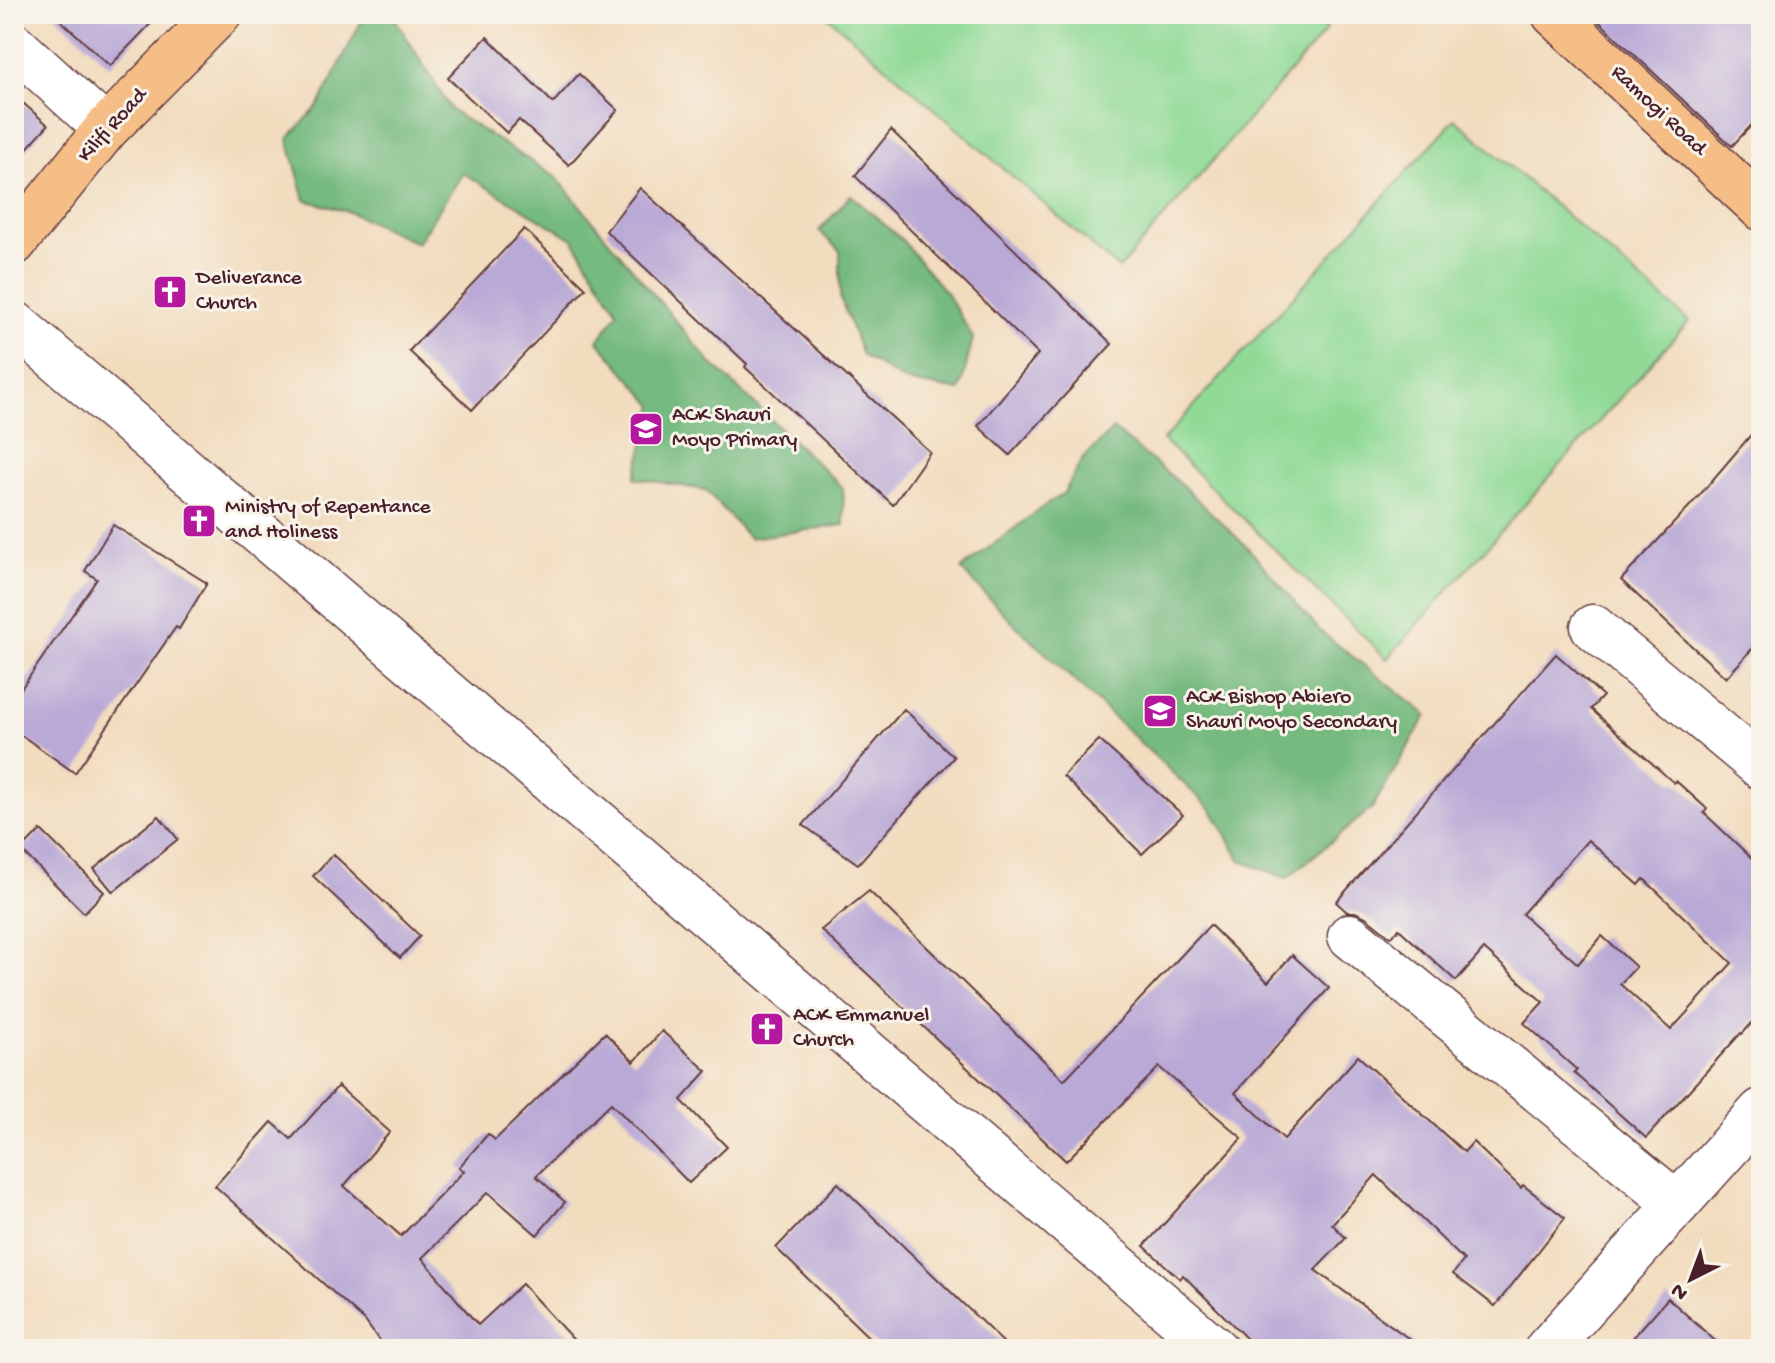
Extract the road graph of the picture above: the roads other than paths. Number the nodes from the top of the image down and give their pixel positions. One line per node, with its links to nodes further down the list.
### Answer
1 (219, 14): 4 (main road, Kilifi Road)
2 (1554, 14): 5 (main road, Ramogi Road)
3 (14, 45): 4 (street)
4 (106, 129): 6 (main road, Kilifi Road)
5 (1755, 189)
6 (14, 243)
7 (14, 323): 13 (street)
8 (1593, 627): 9 (street)
9 (1761, 767)
10 (1350, 936): 12 (street)
11 (1761, 1111): 12 (street)
12 (1677, 1204): 14 (street)
13 (1215, 1349)
14 (1547, 1349)

